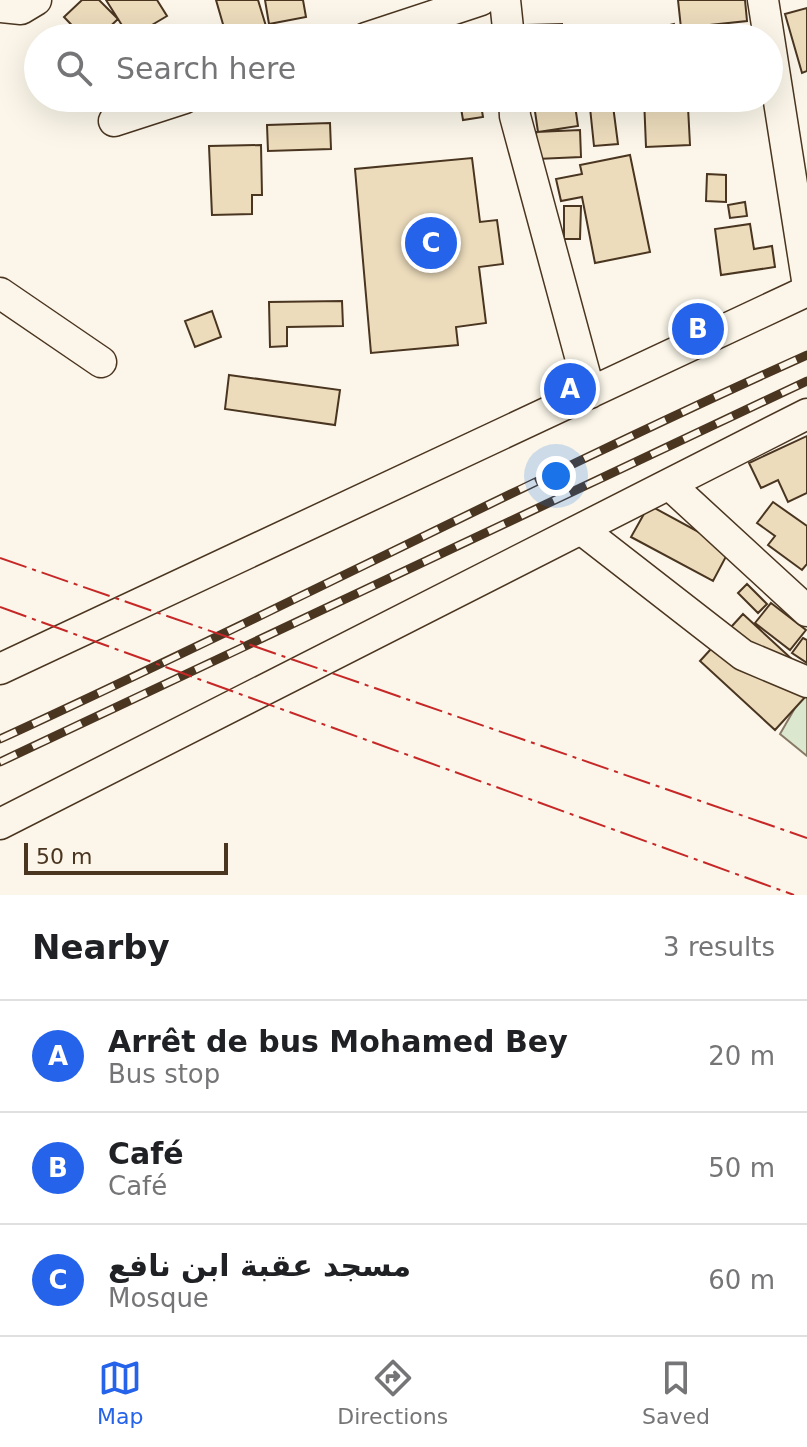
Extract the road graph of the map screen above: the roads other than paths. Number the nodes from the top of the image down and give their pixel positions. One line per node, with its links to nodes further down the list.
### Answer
1 (36, 0): 5 (street)
2 (481, 0): 6 (street)
3 (505, 0): 7 (street)
4 (763, 0): 8 (street)
5 (0, 7)
6 (408, 24)
7 (508, 24)
8 (767, 24)
9 (142, 112): 12 (street)
10 (515, 112): 17 (street)
11 (781, 112): 13 (street)
12 (114, 121)
13 (807, 280)
14 (807, 291): 17 (street)
15 (0, 293): 16 (street)
16 (101, 362)
17 (590, 393): 22 (street)
18 (807, 414): 19 (street)
19 (670, 485): 20 (street); 21 (street)
20 (581, 529): 23 (street); 24 (street)
21 (807, 611)
22 (0, 669)
23 (807, 682)
24 (0, 824)

